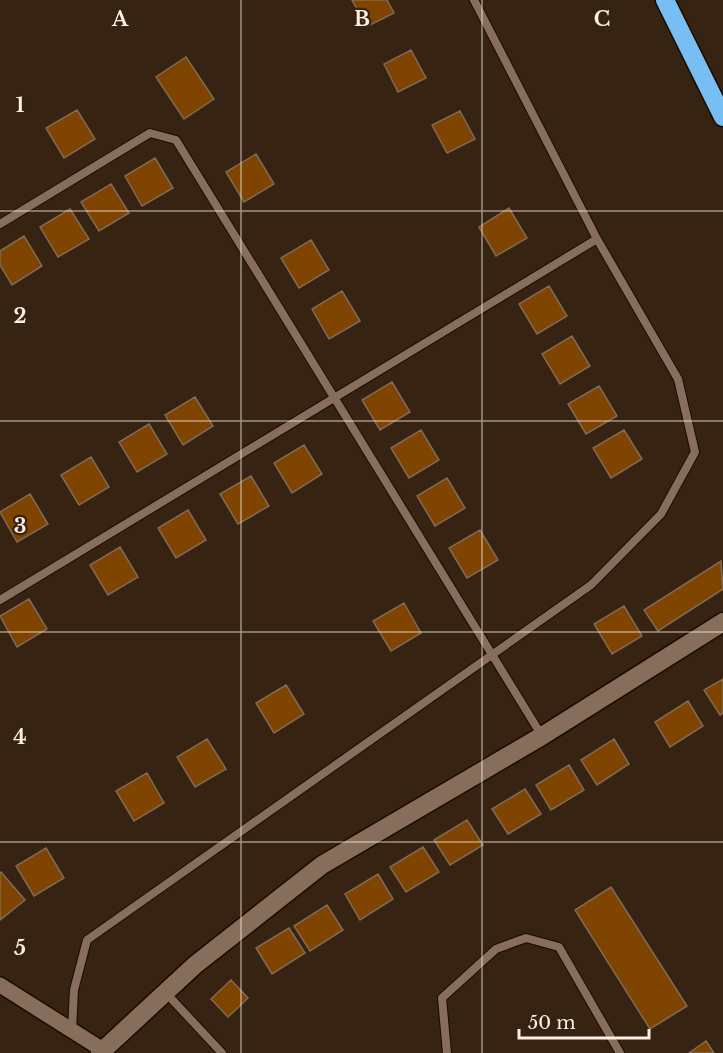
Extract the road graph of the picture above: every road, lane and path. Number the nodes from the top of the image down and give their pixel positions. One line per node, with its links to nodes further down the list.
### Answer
1 (474, 0): 5 (lane)
2 (665, 0): 3 (highway)
3 (723, 117)
4 (0, 224): 6 (lane)
5 (597, 238): 6 (lane); 9 (lane)
6 (333, 399): 7 (lane); 9 (lane)
7 (0, 600)
8 (723, 622): 10 (street)
9 (492, 655): 10 (lane); 13 (lane)
10 (542, 736): 12 (street)
11 (0, 985): 13 (street)
12 (165, 992): 14 (street); 15 (lane)
13 (72, 1031): 14 (street)
14 (102, 1052)
15 (222, 1053)
16 (447, 1053): 17 (lane)
17 (620, 1053)

